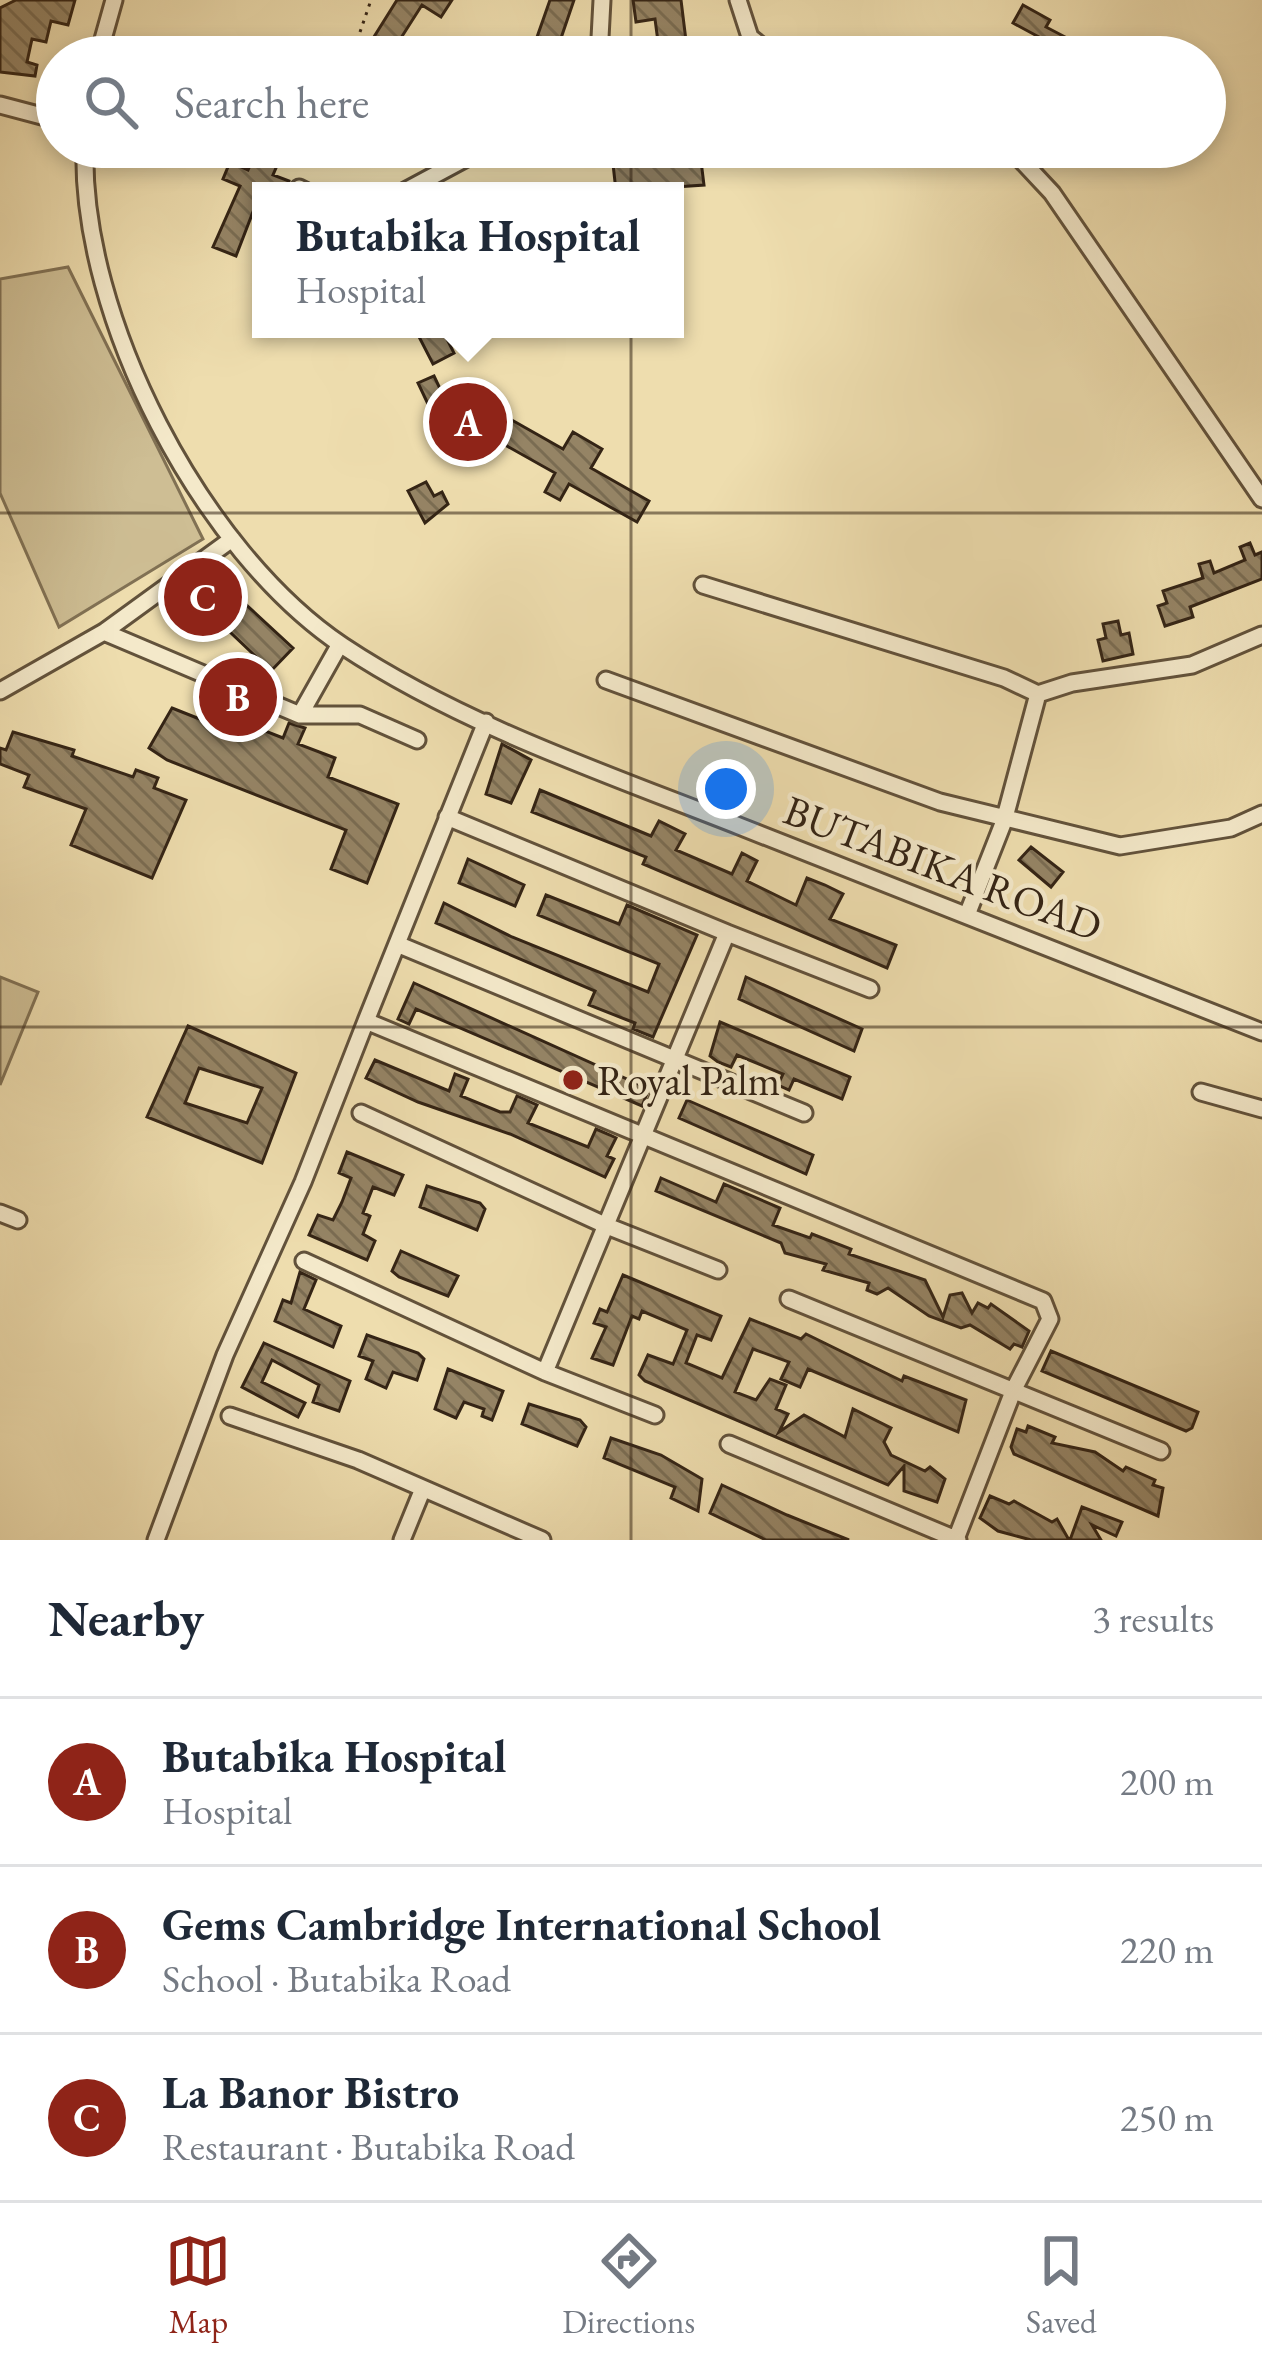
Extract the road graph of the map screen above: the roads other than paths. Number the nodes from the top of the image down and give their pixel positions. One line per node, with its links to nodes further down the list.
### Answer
1 (114, 0): 4 (street)
2 (602, 0): 5 (street)
3 (738, 0): 6 (street)
4 (104, 36)
5 (600, 36)
6 (749, 36)
7 (0, 105): 8 (street)
8 (36, 114)
9 (86, 168): 12 (street, BUTABIKA ROAD)
10 (1029, 168): 11 (street)
11 (1262, 499)
12 (232, 539): 14 (street); 16 (street, BUTABIKA ROAD)
13 (703, 585): 19 (street)
14 (104, 632): 18 (street); 20 (street)
15 (1262, 635): 19 (street)
16 (340, 644): 20 (street); 21 (street, BUTABIKA ROAD)
17 (606, 680): 25 (street)
18 (0, 691)
19 (1038, 694): 25 (street)
20 (300, 715): 22 (street)
21 (486, 722): 24 (street); 26 (street, BUTABIKA ROAD)
22 (417, 740)
23 (1262, 814): 25 (street)
24 (448, 817): 27 (street); 28 (street)
25 (1004, 821): 26 (street)
26 (968, 915): 31 (street, BUTABIKA ROAD)
27 (728, 933): 29 (street); 32 (street)
28 (397, 944): 30 (street); 32 (street)
29 (870, 989)
30 (366, 1021): 37 (street); 52 (street)
31 (1262, 1033)
32 (676, 1059): 36 (street); 37 (street)
33 (1201, 1092): 34 (street)
34 (1262, 1109)
35 (361, 1113): 40 (street)
36 (804, 1113)
37 (644, 1137): 40 (street); 45 (street)
38 (0, 1213): 39 (street)
39 (18, 1220)
40 (607, 1226): 42 (street); 44 (street)
41 (304, 1261): 44 (street)
42 (718, 1270)
43 (789, 1299): 45 (street)
44 (545, 1372): 46 (street)
45 (1014, 1389): 49 (street); 51 (street)
46 (655, 1415)
47 (230, 1416): 50 (street)
48 (728, 1444): 51 (street)
49 (1161, 1451)
50 (422, 1491): 53 (street); 54 (street)
51 (957, 1539)
52 (156, 1540)
53 (402, 1540)
54 (542, 1540)

